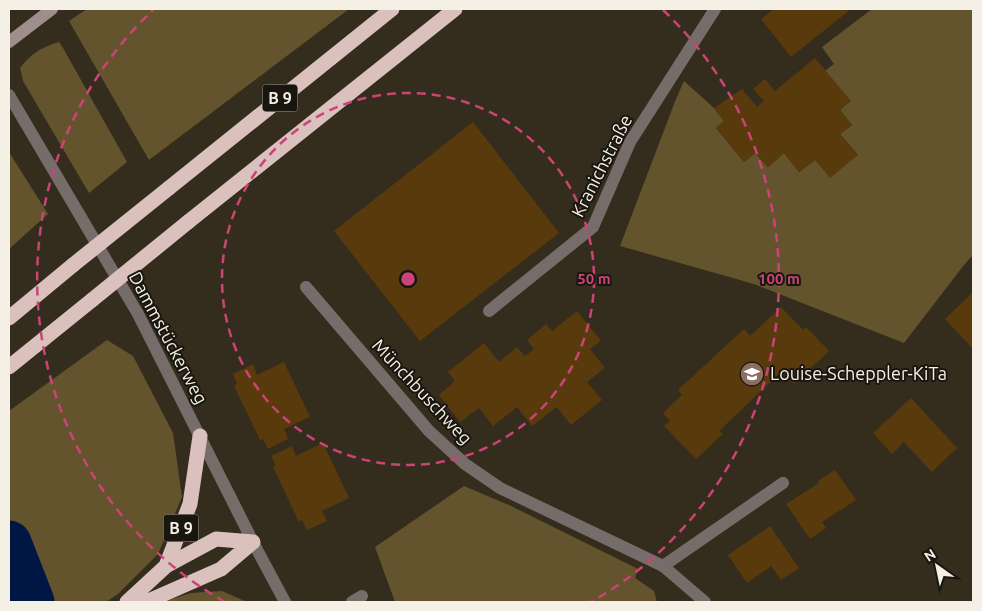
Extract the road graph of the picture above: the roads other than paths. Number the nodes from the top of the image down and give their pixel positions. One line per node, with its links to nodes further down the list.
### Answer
1 (52, 9): 5 (street)
2 (392, 9): 9 (highway, B 9, bridge)
3 (456, 9): 10 (highway, B 9, bridge)
4 (715, 9): 8 (street, Kranichstraße)
5 (9, 42)
6 (9, 95): 11 (street, Dammstückerweg)
7 (306, 287): 15 (street, Münchbuschweg)
8 (489, 311)
9 (9, 318)
10 (9, 367)
11 (200, 436): 13 (street, Dammstückerweg); 14 (highway, B 9)
12 (783, 483): 15 (street)
13 (254, 542): 14 (highway, B 9); 18 (highway); 19 (street, Dammstückerweg)
14 (166, 566): 17 (highway, B 9)
15 (663, 566): 16 (street, Münchbuschweg)
16 (702, 601)
17 (127, 602)
18 (146, 602)
19 (285, 602)

